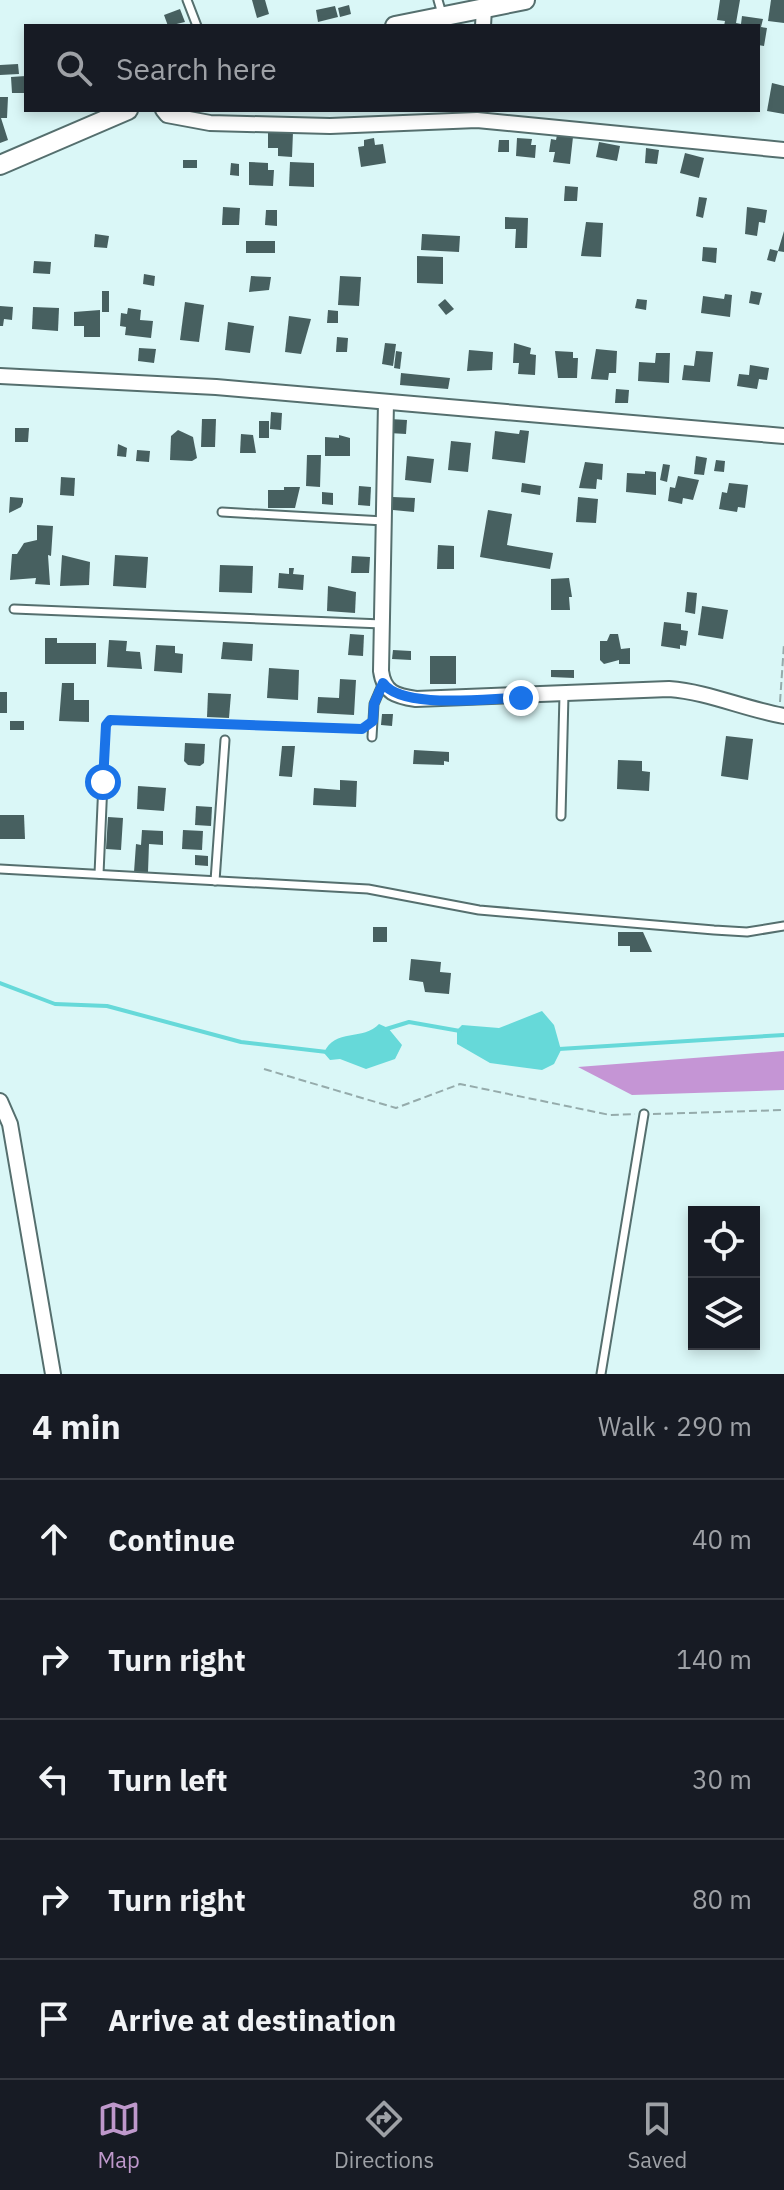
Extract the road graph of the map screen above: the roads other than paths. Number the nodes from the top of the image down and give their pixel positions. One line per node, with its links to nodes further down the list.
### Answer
1 (187, 0): 5 (lane)
2 (525, 0): 4 (street)
3 (441, 8): 4 (street); 6 (street)
4 (484, 17)
5 (196, 24)
6 (400, 24)
7 (123, 112): 11 (street)
8 (165, 112): 9 (street)
9 (477, 115): 10 (street)
10 (784, 150)
11 (0, 165)
12 (0, 376): 13 (street)
13 (386, 402): 14 (street); 16 (street)
14 (784, 436)
15 (222, 512): 16 (lane)
16 (384, 521): 18 (street)
17 (14, 609): 18 (lane)
18 (382, 624): 19 (street)
19 (383, 683): 20 (street); 22 (lane)
20 (564, 693): 21 (street); 25 (lane)
21 (782, 715)
22 (372, 737)
23 (225, 740): 28 (lane)
24 (103, 782): 27 (lane)
25 (561, 816)
26 (0, 869): 27 (lane)
27 (99, 874): 28 (lane)
28 (215, 881): 29 (lane)
29 (784, 926)
30 (0, 1101): 32 (street)
31 (644, 1114): 33 (lane)
32 (53, 1374)
33 (601, 1374)

